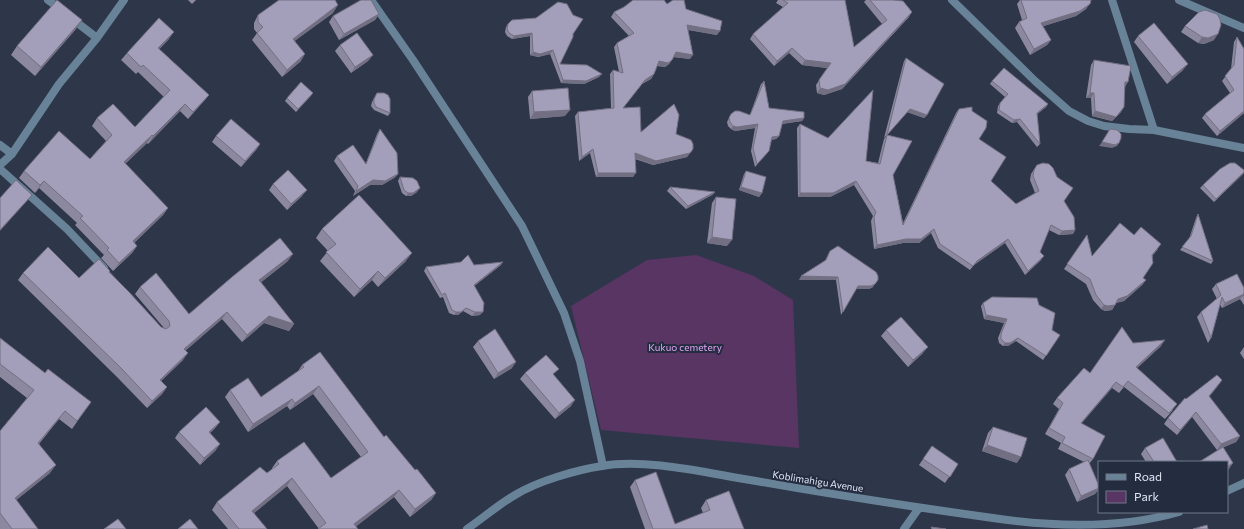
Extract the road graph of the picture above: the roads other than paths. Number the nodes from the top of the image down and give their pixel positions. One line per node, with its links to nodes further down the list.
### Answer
1 (48, 0): 8 (street)
2 (124, 0): 8 (street)
3 (371, 0): 16 (street)
4 (952, 0): 9 (street)
5 (1112, 0): 9 (street)
6 (1180, 0): 7 (street)
7 (1244, 28)
8 (97, 38): 12 (street)
9 (1154, 130): 11 (street)
10 (0, 145): 12 (street)
11 (1244, 148)
12 (12, 154): 13 (street)
13 (0, 165)
14 (0, 169): 15 (street)
15 (108, 272)
16 (604, 466): 19 (street, Koblimahigu Avenue); 21 (street, Koblimahigu Avenue)
17 (1244, 483): 18 (street)
18 (1228, 491)
19 (919, 508): 20 (street, Koblimahigu Avenue); 22 (street)
20 (1176, 513)
21 (467, 529)
22 (904, 529)

